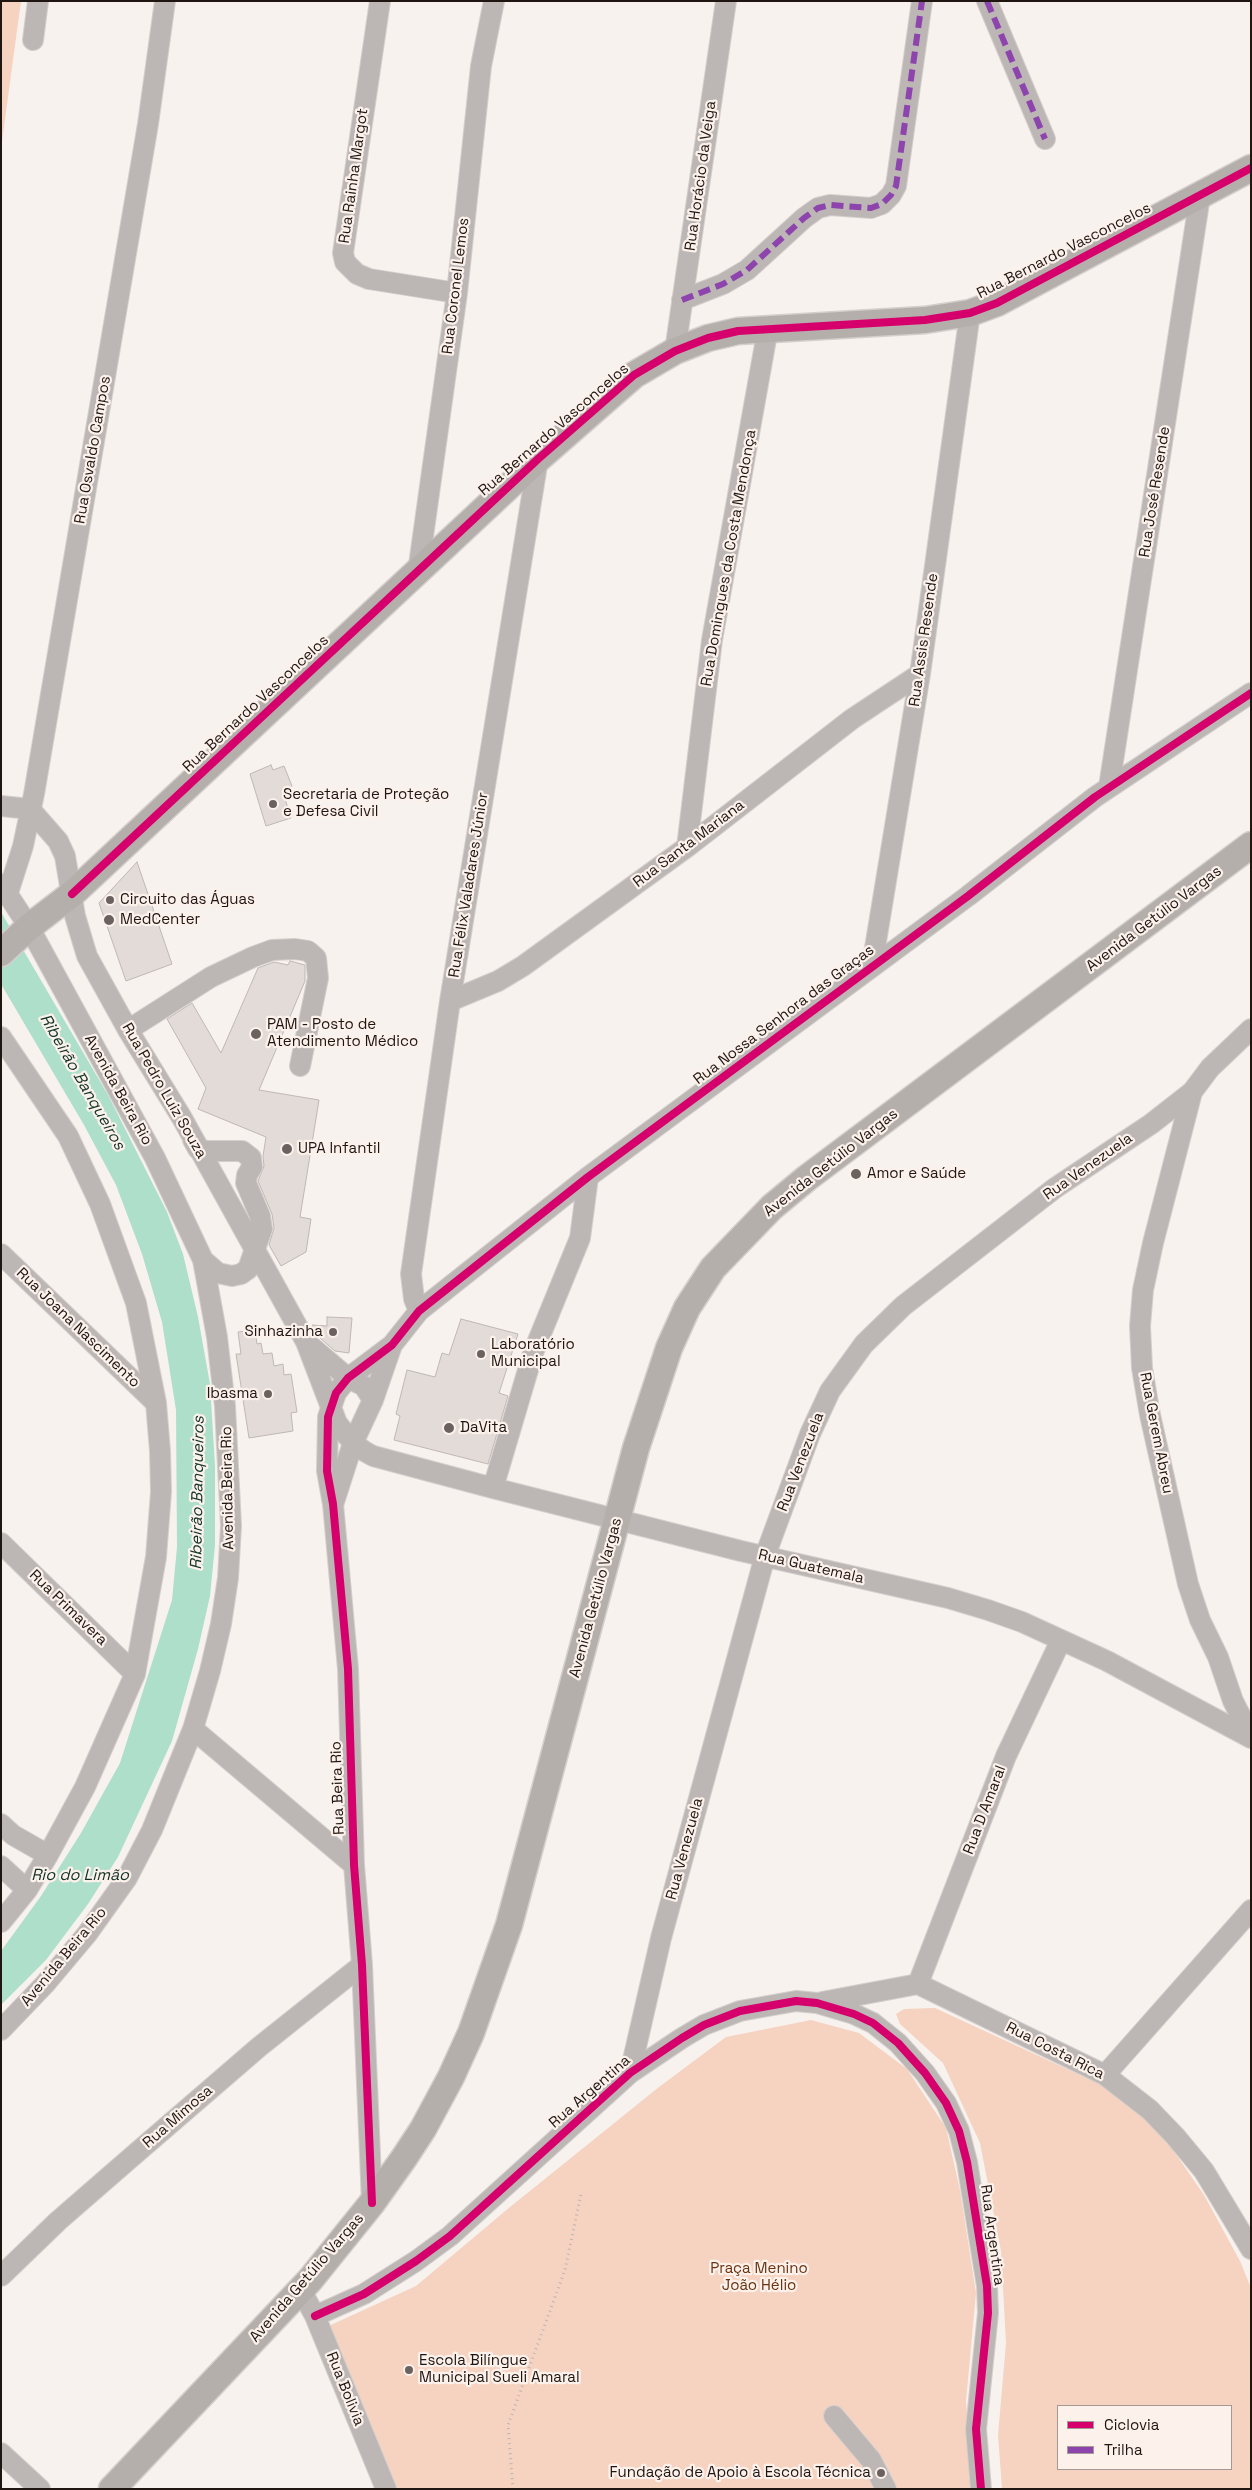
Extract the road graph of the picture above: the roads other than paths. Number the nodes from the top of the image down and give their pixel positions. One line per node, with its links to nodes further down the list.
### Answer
1 (38, 1): 8 (street)
2 (165, 1): 23 (street, Rua Osvaldo Campos)
3 (380, 1): 12 (street, Rua Rainha Margot)
4 (494, 1): 12 (street, Rua Coronel Lemos)
5 (726, 1): 13 (street, Rua Horácio da Veiga)
6 (922, 1): 13 (street)
7 (987, 1): 9 (street)
8 (33, 40)
9 (1045, 139)
10 (1251, 168): 11 (main road, Rua Bernardo Vasconcelos)
11 (1200, 196): 14 (main road, Rua Bernardo Vasconcelos); 21 (street, Rua José Resende)
12 (457, 293): 18 (street, Rua Coronel Lemos)
13 (682, 300): 16 (street, Rua Horácio da Veiga)
14 (970, 314): 15 (main road, Rua Bernardo Vasconcelos); 19 (street, Rua Assis Resende)
15 (768, 328): 16 (main road, Rua Bernardo Vasconcelos); 25 (street, Rua Domingues da Costa Mendonça)
16 (675, 351): 17 (main road, Rua Bernardo Vasconcelos)
17 (538, 459): 18 (main road, Rua Bernardo Vasconcelos); 31 (street, Rua Félix Valadares Júnior)
18 (418, 572): 27 (main road, Rua Bernardo Vasconcelos)
19 (920, 674): 25 (street, Rua Santa Mariana); 30 (street, Rua Assis Resende)
20 (1251, 693): 21 (street, Rua Nossa Senhora das Graças)
21 (1109, 787): 30 (street, Rua Nossa Senhora das Graças)
22 (1, 806): 23 (street)
23 (30, 809): 26 (street, Rua Osvaldo Campos); 27 (street, Rua Pedro Luiz Souza)
24 (1251, 845): 54 (main road, Avenida Getúlio Vargas)
25 (687, 847): 31 (street, Rua Santa Mariana)
26 (4, 890): 28 (street, Avenida Beira Rio)
27 (72, 894): 28 (main road, Rua Bernardo Vasconcelos); 33 (street, Rua Pedro Luiz Souza)
28 (25, 930): 29 (main road, Rua Bernardo Vasconcelos); 41 (street, Avenida Beira Rio)
29 (1, 953)
30 (872, 966): 38 (street, Rua Nossa Senhora das Graças)
31 (450, 1000): 44 (street, Rua Félix Valadares Júnior)
32 (1251, 1029): 36 (street, Rua Venezuela)
33 (128, 1030): 35 (street); 37 (street, Rua Pedro Luiz Souza)
34 (1, 1037): 48 (street)
35 (300, 1066)
36 (1192, 1092): 56 (street, Rua Venezuela); 60 (street, Rua Gerem Abreu)
37 (193, 1139): 39 (street, Rua Pedro Luiz Souza); 39 (street)
38 (588, 1177): 44 (street, Rua Nossa Senhora das Graças); 52 (street)
39 (254, 1252): 41 (street); 42 (street, Rua Pedro Luiz Souza)
40 (1, 1254): 48 (street, Rua Joana Nascimento)
41 (203, 1260): 43 (street, Avenida Beira Rio)
42 (273, 1281): 43 (street); 45 (street, Rua Beira Rio)
43 (208, 1296): 59 (street, Avenida Beira Rio)
44 (419, 1312): 46 (street, Rua Nossa Senhora das Graças)
45 (306, 1342): 47 (street, Rua Beira Rio); 49 (street, Rua Beira Rio)
46 (392, 1344): 47 (street, Rua Nossa Senhora das Graças); 50 (street, Rua Nossa Senhora das Graças)
47 (348, 1378): 49 (street, Rua Beira Rio); 50 (street, Rua Beira Rio)
48 (156, 1402): 58 (street)
49 (330, 1406): 50 (street); 51 (street, Rua Beira Rio); 53 (street, Rua Beira Rio)
50 (369, 1408): 51 (street, Rua Beira Rio)
51 (353, 1443): 52 (street, Rua Guatemala); 53 (street, Rua Beira Rio)
52 (493, 1488): 54 (street, Rua Guatemala)
53 (333, 1504): 63 (street, Rua Beira Rio)
54 (616, 1518): 56 (street, Rua Guatemala); 74 (main road, Avenida Getúlio Vargas)
55 (1, 1543): 58 (street, Rua Primavera)
56 (765, 1556): 57 (street, Rua Guatemala); 72 (street, Rua Venezuela)
57 (1061, 1640): 60 (street, Rua Guatemala); 69 (street, Rua D Amaral)
58 (135, 1674): 62 (street)
59 (194, 1729): 63 (street); 71 (street, Avenida Beira Rio)
60 (1251, 1737)
61 (1, 1824): 62 (street)
62 (48, 1855): 65 (street)
63 (354, 1865): 68 (street, Rua Beira Rio)
64 (1, 1866): 65 (street)
65 (27, 1890): 67 (street)
66 (1251, 1910): 73 (street)
67 (1, 1922)
68 (362, 1965): 74 (street, Rua Beira Rio); 76 (street, Rua Mimosa)
69 (918, 1984): 70 (street); 73 (street, Rua Costa Rica)
70 (817, 2003): 72 (street, Rua Argentina); 85 (street, Rua Argentina)
71 (1, 2030)
72 (630, 2073): 78 (street, Rua Argentina)
73 (1105, 2075): 75 (street, Rua Costa Rica)
74 (372, 2203): 77 (main road, Avenida Getúlio Vargas)
75 (1251, 2249)
76 (1, 2276)
77 (301, 2290): 78 (street, Rua Bolivia); 82 (main road, Avenida Getúlio Vargas)
78 (315, 2316): 83 (street, Rua Bolivia)
79 (834, 2416): 84 (street)
80 (1, 2453): 81 (street)
81 (40, 2489)
82 (112, 2489)
83 (386, 2489)
84 (886, 2489)
85 (981, 2489)

